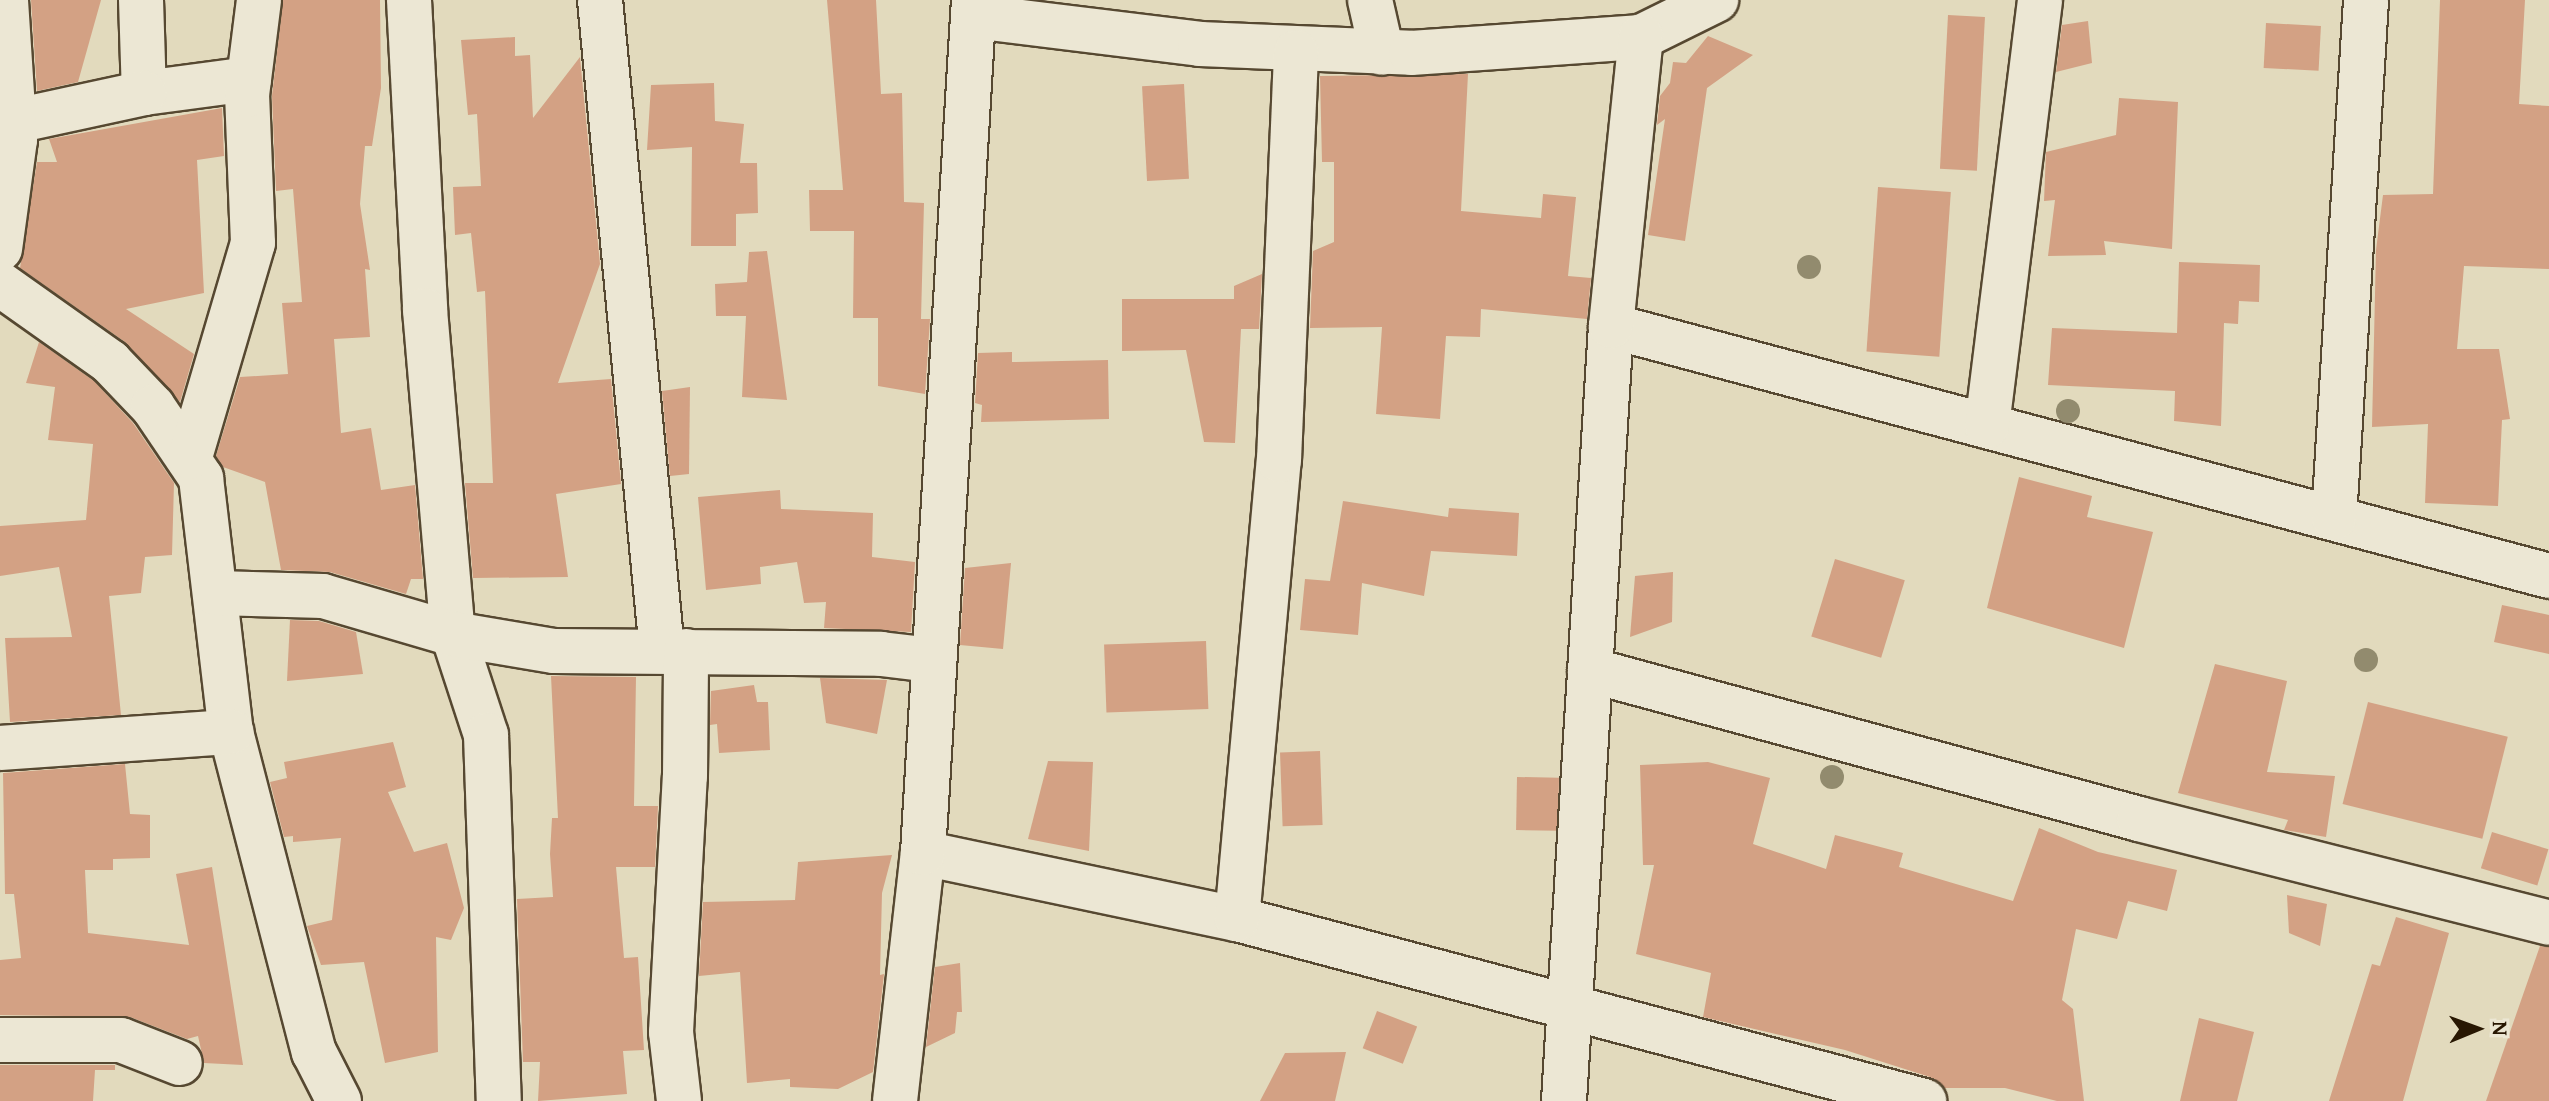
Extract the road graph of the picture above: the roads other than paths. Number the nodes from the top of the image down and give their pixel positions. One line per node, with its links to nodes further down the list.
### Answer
1 (6, 0): 16 (street)
2 (141, 0): 15 (street)
3 (259, 0): 14 (street)
4 (409, 0): 25 (street)
5 (600, 0): 26 (street)
6 (1370, 0): 13 (street)
7 (1716, 0): 11 (street)
8 (2040, 0): 20 (street)
9 (2366, 0): 22 (street)
10 (973, 8): 12 (street); 27 (street)
11 (1641, 37): 13 (street); 19 (street)
12 (1296, 52): 13 (street); 32 (street)
13 (1382, 53)
14 (249, 79): 15 (street); 21 (street)
15 (144, 93): 16 (street)
16 (15, 121): 17 (street)
17 (0, 249)
18 (0, 284): 21 (street)
19 (1611, 326): 20 (street); 28 (street)
20 (1987, 426): 22 (street)
21 (190, 457): 24 (street)
22 (2334, 518): 23 (street)
23 (2549, 576)
24 (216, 593): 25 (street); 29 (street)
25 (453, 634): 26 (street); 38 (street)
26 (674, 651): 27 (street); 39 (street)
27 (931, 660): 31 (street)
28 (1590, 670): 33 (street); 34 (street)
29 (231, 732): 30 (street); 37 (street)
30 (0, 748)
31 (923, 853): 32 (street); 40 (street)
32 (1237, 919): 34 (street)
33 (2549, 923)
34 (1569, 1007): 41 (street); 42 (street)
35 (0, 1040): 36 (street)
36 (180, 1063)
37 (339, 1101)
38 (499, 1101)
39 (679, 1101)
40 (895, 1101)
41 (1564, 1101)
42 (1924, 1101)

